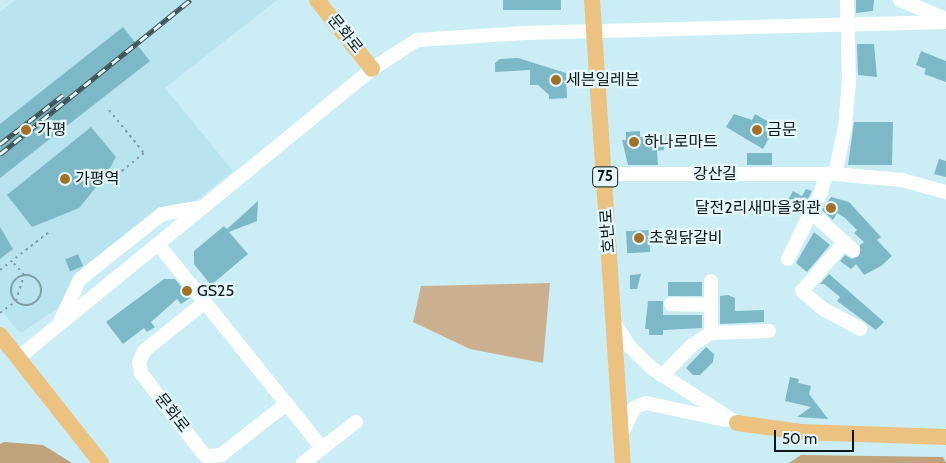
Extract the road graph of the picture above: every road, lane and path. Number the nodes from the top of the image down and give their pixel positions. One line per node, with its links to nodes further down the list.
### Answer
1 (317, 0): 8 (main road, 문화로)
2 (592, 0): 7 (main road, 호반로 / 75)
3 (847, 0): 6 (street)
4 (900, 0): 5 (street)
5 (946, 20): 6 (street)
6 (845, 24): 7 (street); 11 (street)
7 (594, 31): 8 (street); 10 (main road, 호반로 / 75)
8 (372, 68): 14 (street)
9 (109, 110): 12 (path)
10 (605, 174): 11 (street, 강산길); 28 (main road, 호반로 / 75)
11 (831, 174): 13 (street, 강산길); 15 (street)
12 (116, 176)
13 (946, 192)
14 (206, 206): 17 (street); 29 (street)
15 (811, 212): 18 (street); 30 (street)
16 (49, 232): 19 (path)
17 (158, 244): 24 (street); 29 (street)
18 (788, 259)
19 (12, 261): 20 (path); 21 (path)
20 (0, 270)
21 (24, 275): 23 (path); 23 (path); 23 (path)
22 (711, 281): 26 (street)
23 (16, 301): 27 (path)
24 (205, 302): 36 (street); 36 (street, 문화로)
25 (672, 304): 26 (street)
26 (711, 305): 32 (street)
27 (0, 313)
28 (614, 323): 35 (street); 39 (main road, 호반로 / 75)
29 (59, 325): 34 (street)
30 (860, 329)
31 (769, 331): 32 (street)
32 (711, 333): 35 (street)
33 (0, 335): 34 (main road)
34 (18, 358): 42 (main road)
35 (662, 376): 38 (street)
36 (286, 404): 41 (street)
37 (356, 422): 41 (street)
38 (737, 423): 39 (street); 40 (main road)
39 (622, 433): 44 (main road, 호반로 / 75)
40 (946, 437)
41 (322, 448): 43 (street)
42 (101, 463)
43 (303, 463)
44 (623, 463)

